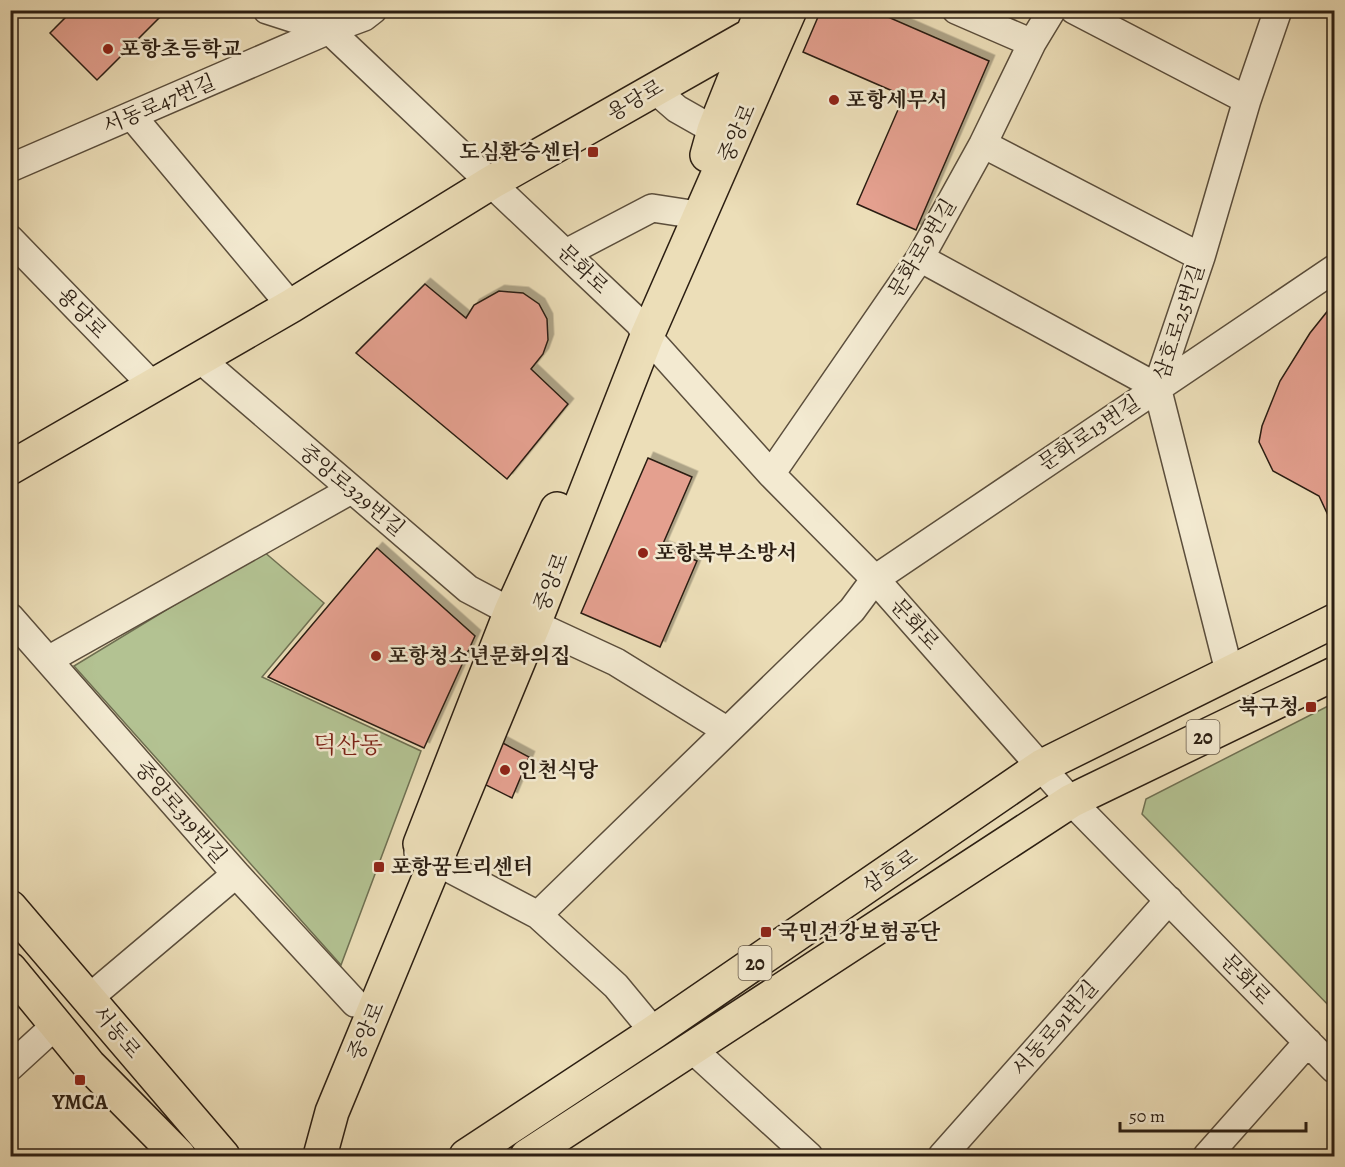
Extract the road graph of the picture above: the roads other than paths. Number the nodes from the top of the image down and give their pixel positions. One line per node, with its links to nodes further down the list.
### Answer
1 (267, 10): 8 (street)
2 (373, 10): 8 (street, 서동로47번길)
3 (956, 10): 9 (street)
4 (1052, 10): 9 (street, 문화로9번길)
5 (1074, 10): 11 (street)
6 (1278, 10): 11 (street, 삼호로25번길)
7 (771, 22): 10 (main road, 용당로); 13 (main road, 중앙로); 24 (main road, 중앙로)
8 (329, 30): 12 (street, 서동로47번길); 16 (street)
9 (1032, 43): 14 (street, 문화로9번길)
10 (654, 89): 13 (street); 16 (main road, 용당로)
11 (1247, 100): 20 (street, 삼호로25번길)
12 (132, 116): 15 (street, 서동로47번길); 23 (street)
13 (714, 130): 17 (main road, 중앙로)
14 (982, 144): 20 (street); 21 (street, 문화로9번길)
15 (10, 168)
16 (492, 182): 19 (street, 문화로); 23 (main road, 용당로)
17 (691, 214): 19 (street); 24 (main road, 중앙로)
18 (10, 239): 26 (street, 용당로)
19 (566, 253): 24 (street, 문화로)
20 (1201, 257): 27 (street, 삼호로25번길)
21 (920, 258): 27 (street); 29 (street, 문화로9번길)
22 (1335, 269): 27 (street, 문화로13번길)
23 (291, 306): 25 (main road, 용당로)
24 (643, 330): 29 (street, 문화로); 33 (main road, 중앙로)
25 (200, 359): 26 (main road, 용당로); 30 (street, 중앙로329번길)
26 (153, 386): 28 (main road, 용당로)
27 (1157, 387): 31 (street, 문화로13번길); 36 (street, 삼호로25번길)
28 (10, 468)
29 (771, 474): 31 (street, 문화로)
30 (351, 490): 33 (street, 중앙로329번길); 35 (street)
31 (875, 579): 38 (street, 문화로13번길); 39 (street, 문화로)
32 (10, 617): 35 (street, 중앙로319번길)
33 (523, 618): 38 (street, 중앙로329번길); 41 (main road, 중앙로)
34 (1335, 621): 36 (main road, 삼호로)
35 (48, 660): 42 (street, 중앙로319번길)
36 (1229, 671): 39 (main road, 삼호로)
37 (1335, 674): 40 (main road, 삼호로 / 20)
38 (726, 730): 45 (street, 문화로13번길)
39 (1042, 766): 40 (street, 문화로); 50 (main road, 삼호로 / 20)
40 (1071, 801): 43 (street, 문화로); 52 (main road, 삼호로 / 20)
41 (427, 856): 45 (street); 48 (main road, 중앙로); 58 (main road, 중앙로)
42 (236, 874): 47 (street); 48 (street, 중앙로319번길)
43 (1169, 900): 51 (street, 문화로); 62 (street, 서동로91번길)
44 (10, 907): 47 (main road, 서동로)
45 (538, 915): 50 (street)
46 (10, 969): 49 (main road, 서동로)
47 (89, 998): 56 (main road, 서동로)
48 (356, 1003): 57 (main road, 중앙로)
49 (57, 1024): 53 (street); 55 (main road, 서동로)
50 (654, 1032): 59 (main road, 삼호로 / 20)
51 (1308, 1042): 54 (street, 문화로); 63 (street)
52 (692, 1049): 60 (main road, 삼호로 / 20); 61 (street)
53 (10, 1067)
54 (1335, 1069)
55 (179, 1156)
56 (224, 1156)
57 (305, 1156)
58 (320, 1156)
59 (466, 1156)
60 (527, 1156)
61 (808, 1156)
62 (942, 1156)
63 (1207, 1156)

